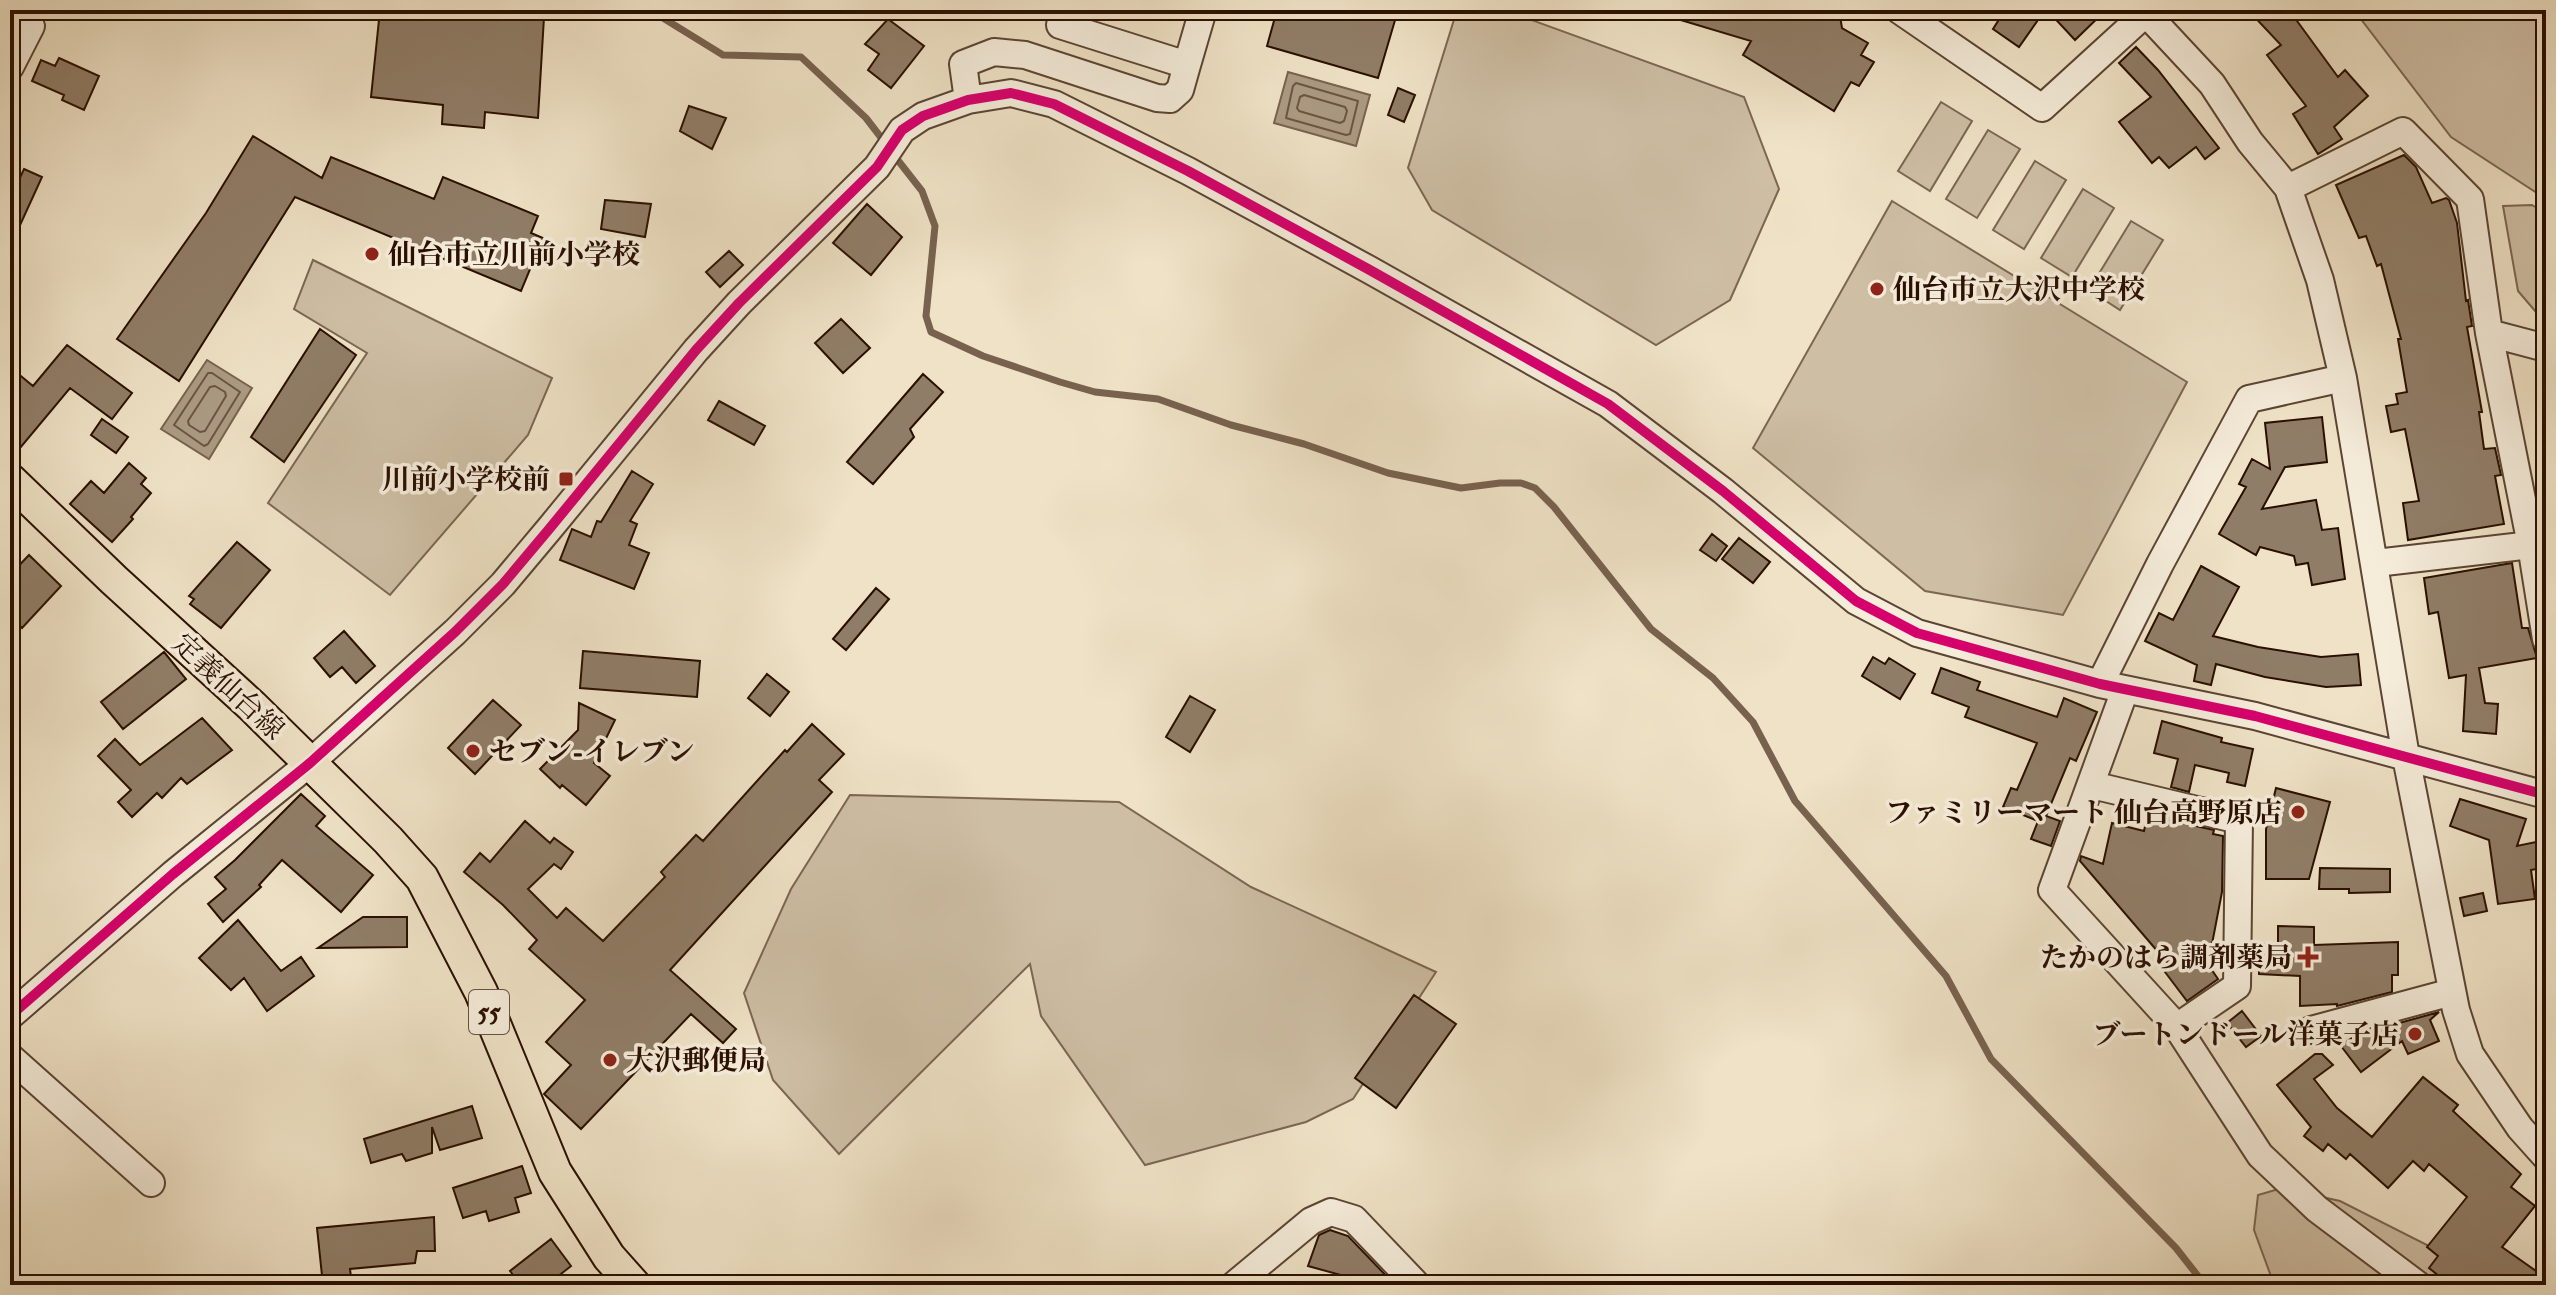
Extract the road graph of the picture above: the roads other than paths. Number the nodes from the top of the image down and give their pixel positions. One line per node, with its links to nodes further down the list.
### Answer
1 (1064, 10): 6 (street)
2 (1203, 10): 6 (street)
3 (1899, 10): 4 (street)
4 (2145, 12): 9 (street)
5 (23, 18): 7 (street)
6 (1187, 65): 8 (street)
7 (10, 67)
8 (968, 100): 17 (street); 19 (street)
9 (2288, 188): 10 (street); 12 (street)
10 (2489, 333): 11 (street); 14 (street)
11 (2546, 348)
12 (2343, 378): 15 (street); 17 (street)
13 (10, 480): 19 (main road, 定義仙台線 / 55)
14 (2539, 545): 15 (street); 16 (street)
15 (2376, 563): 18 (street)
16 (2546, 639)
17 (2112, 687): 18 (street); 20 (street)
18 (2406, 757): 21 (street); 22 (street)
19 (310, 763): 23 (street); 29 (main road, 定義仙台線 / 55)
20 (2092, 785): 24 (street); 24 (street)
21 (2546, 795)
22 (2452, 992): 25 (street); 27 (street)
23 (10, 1016)
24 (2177, 1027): 32 (street)
25 (2311, 1030)
26 (10, 1057): 28 (street)
27 (2546, 1157)
28 (151, 1183)
29 (626, 1282)
30 (1234, 1285): 31 (street)
31 (1417, 1285)
32 (2418, 1285)

